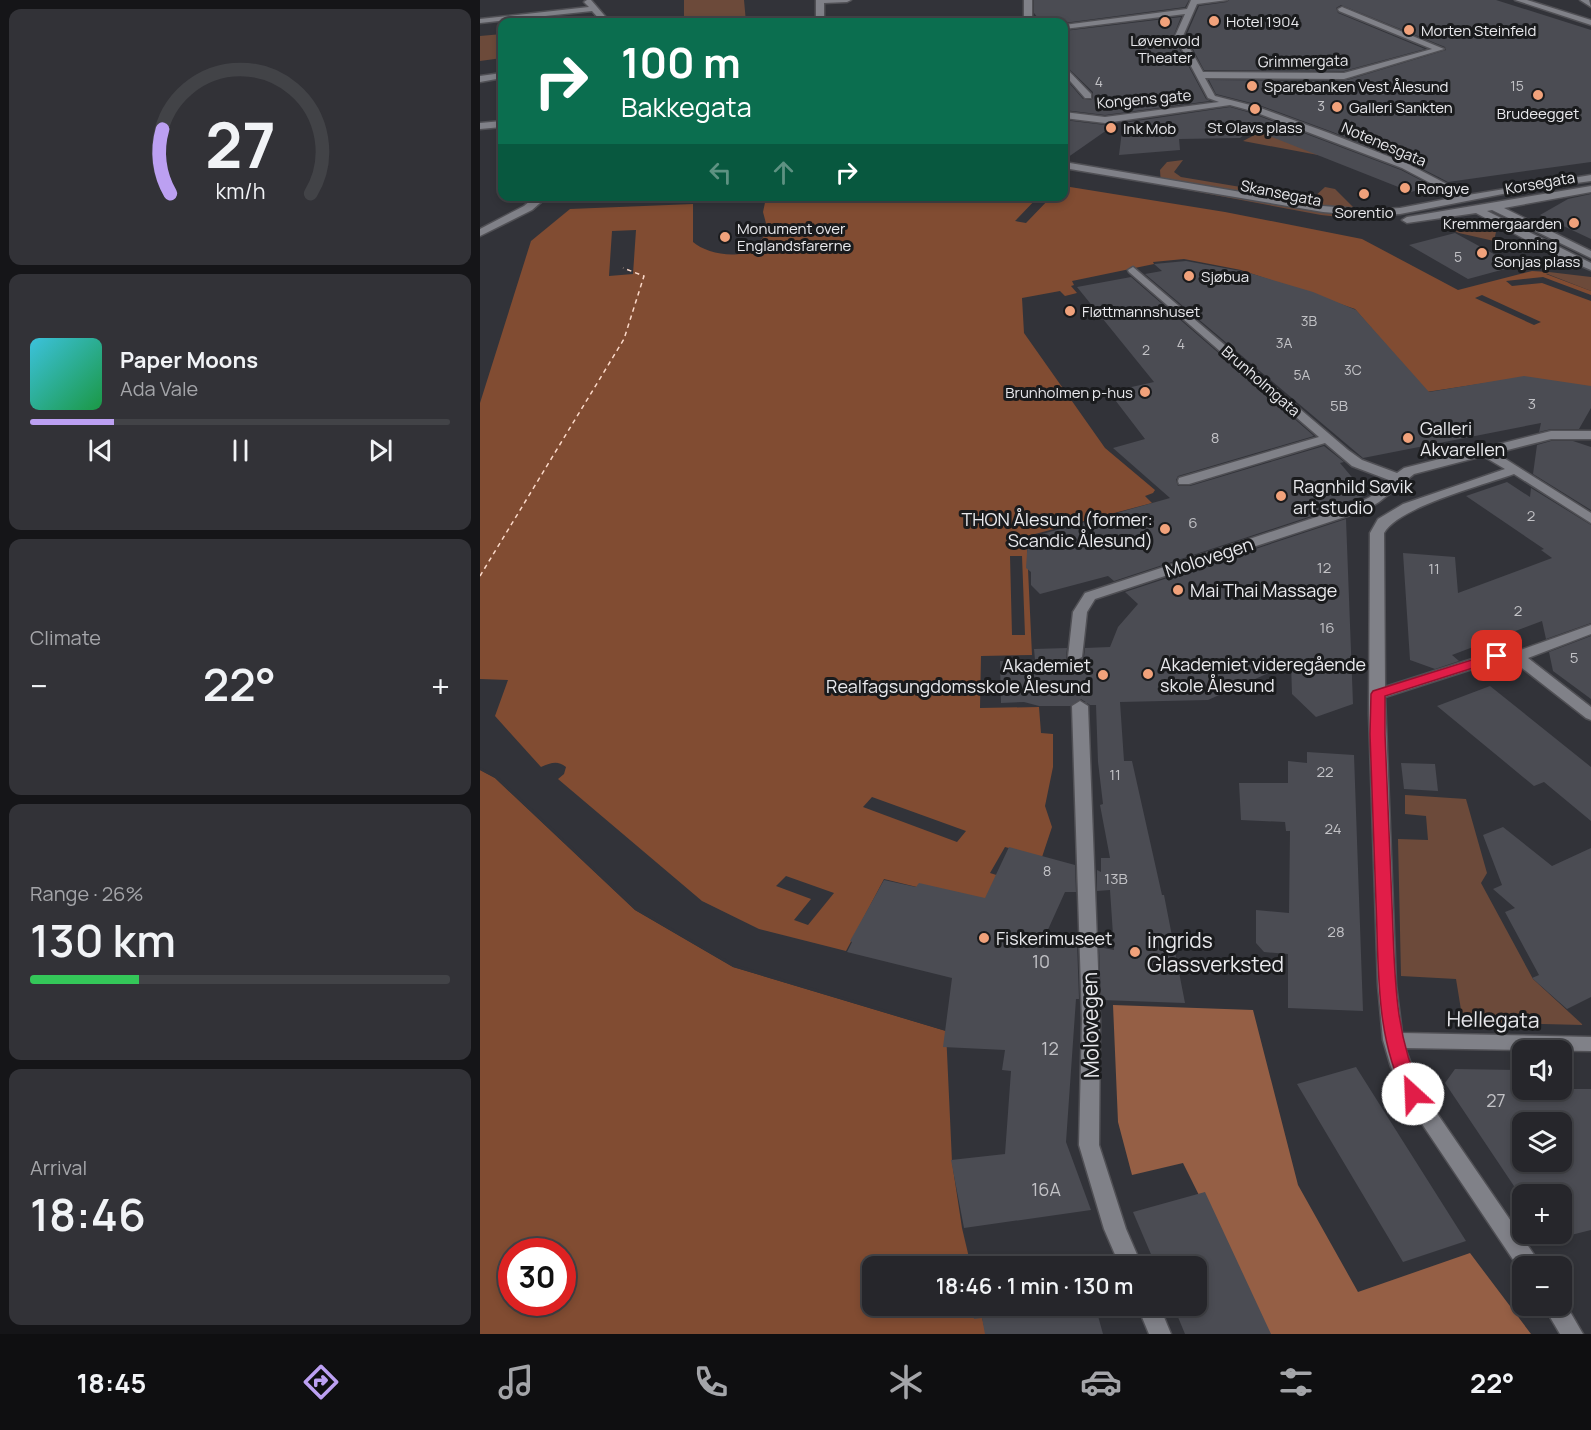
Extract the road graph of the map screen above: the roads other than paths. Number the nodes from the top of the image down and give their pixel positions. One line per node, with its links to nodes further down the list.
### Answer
1 (587, 0): 10 (street)
2 (846, 0): 7 (street)
3 (1028, 0): 16 (street)
4 (1223, 0): 8 (street)
5 (1520, 0): 19 (street)
6 (1584, 0): 9 (street)
7 (820, 1): 15 (street)
8 (1194, 1): 12 (street)
9 (1591, 5)
10 (594, 9): 13 (street); 14 (street)
11 (1342, 9): 22 (street, Grimmergata)
12 (1189, 11): 20 (street); 22 (street)
13 (508, 18)
14 (602, 18)
15 (820, 18)
16 (1028, 18)
17 (498, 19): 18 (street)
18 (480, 21)
19 (1591, 23)
20 (1068, 27)
21 (1068, 74): 25 (street)
22 (1199, 75): 26 (street)
23 (498, 77): 24 (street)
24 (480, 79)
25 (1088, 96)
26 (1227, 104): 27 (street, Kongens gate); 36 (street, Notenesgata)
27 (1068, 115)
28 (498, 124): 29 (street)
29 (480, 126)
30 (1068, 166): 36 (street, Skansegata)
31 (1591, 170): 34 (street, Korsegata)
32 (1068, 172): 39 (street, Skansegata)
33 (1591, 178): 34 (street, Korsegata)
34 (1518, 188): 36 (street, Korsegata)
35 (1591, 189): 38 (street, Korsegata)
36 (1467, 198): 38 (street, Notenesgata); 39 (street, Notenesgata)
37 (537, 201): 40 (street)
38 (1495, 207): 39 (street, Skansegata); 41 (street, Notenesgata)
39 (1476, 210): 42 (street, Notenesgata)
40 (480, 233)
41 (1591, 255)
42 (1591, 267)
43 (1133, 270): 45 (street, Brunholmgata)
44 (1591, 435): 46 (street)
45 (1327, 439): 48 (street, Brunholmgata); 49 (street)
46 (1483, 451): 47 (street); 48 (street)
47 (1514, 470): 50 (street); 54 (street)
48 (1397, 478): 52 (street, Molovegen)
49 (1184, 481)
50 (1591, 519)
51 (1591, 629): 53 (street)
52 (1075, 657)
53 (1517, 657): 54 (street); 56 (street)
54 (1378, 694): 57 (street)
55 (1080, 706): 59 (street, Molovegen)
56 (1591, 715)
57 (1393, 1040): 58 (street, Hellegata); 60 (street)
58 (1591, 1044)
59 (1127, 1256)
60 (1521, 1256)
61 (1153, 1316): 63 (street)
62 (1561, 1316): 64 (street)
63 (1160, 1334)
64 (1572, 1334)

